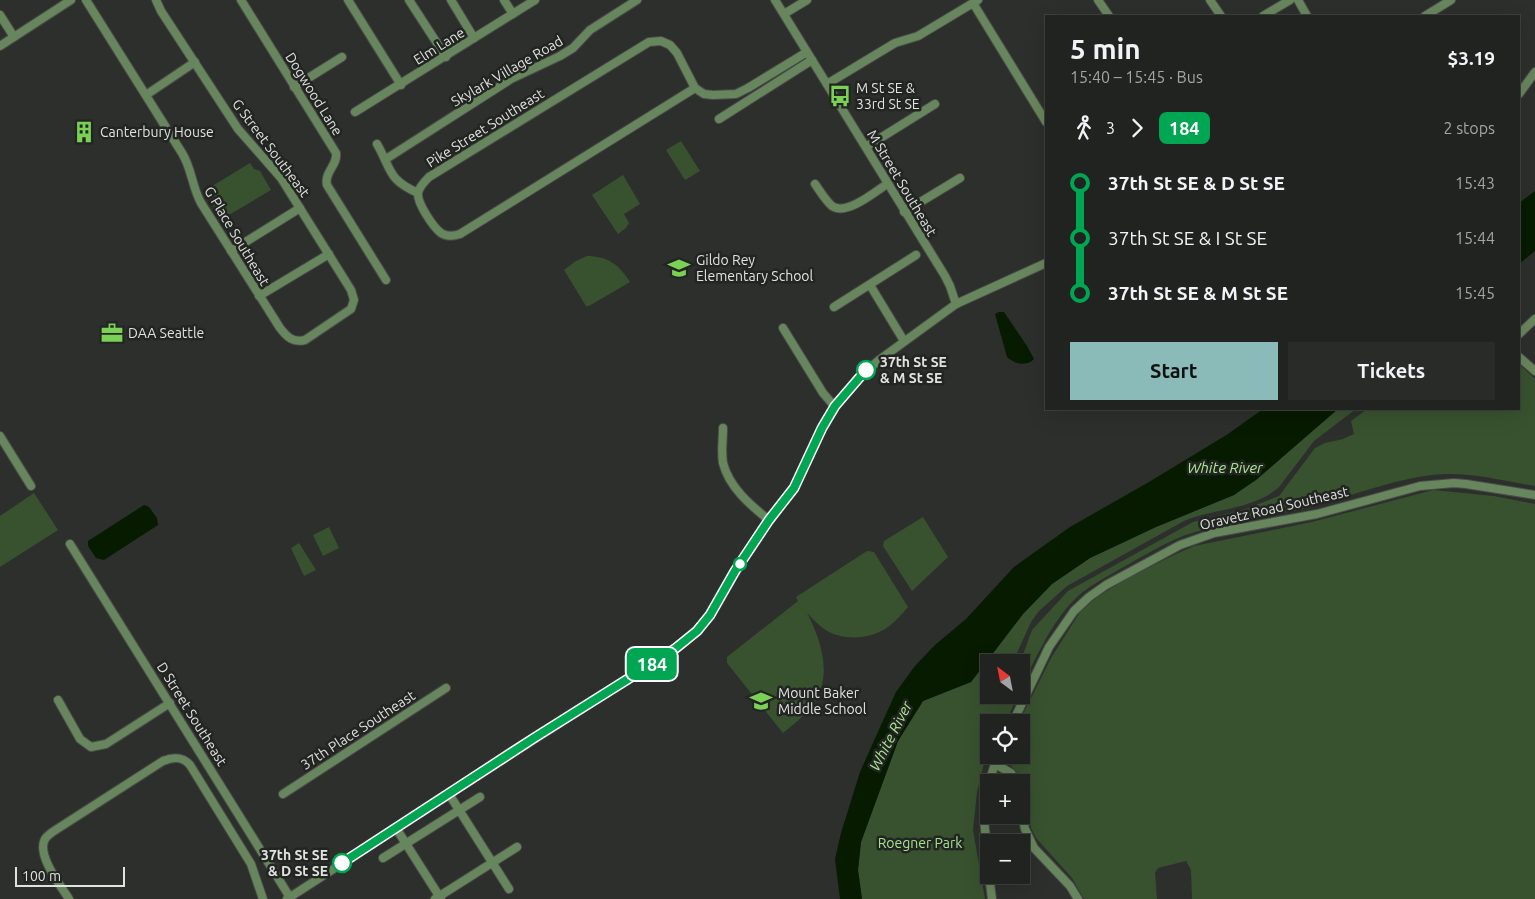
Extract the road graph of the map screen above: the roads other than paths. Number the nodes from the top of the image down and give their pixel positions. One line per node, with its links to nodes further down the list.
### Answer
1 (71, 0): 27 (street)
2 (86, 0): 41 (street, G Place Southeast)
3 (156, 0): 34 (street, G Street Southeast)
4 (241, 0): 38 (street, Dogwood Lane)
5 (348, 0): 37 (street)
6 (410, 0): 32 (street)
7 (451, 0): 28 (street)
8 (504, 0): 19 (street)
9 (535, 0): 19 (street, Elm Lane)
10 (637, 0): 48 (street, Skylark Village Road)
11 (775, 0): 20 (street, M Street Southeast)
12 (807, 0): 20 (street)
13 (1098, 0): 22 (street)
14 (1210, 0): 23 (street)
15 (1290, 0): 24 (street)
16 (1298, 0): 25 (street)
17 (1451, 0): 26 (street)
18 (975, 2): 36 (street); 45 (street)
19 (512, 14): 28 (street, Elm Lane)
20 (784, 14): 30 (street, M Street Southeast)
21 (0, 15): 27 (street)
22 (1108, 15)
23 (1220, 15)
24 (1264, 15)
25 (1306, 15)
26 (1426, 15)
27 (14, 37): 29 (street)
28 (474, 38): 32 (street, Elm Lane)
29 (0, 46)
30 (806, 52): 33 (street, M Street Southeast); 39 (street)
31 (342, 57): 38 (street)
32 (446, 57): 37 (street, Elm Lane)
33 (812, 60): 36 (street, M Street Southeast); 44 (street)
34 (195, 62): 41 (street); 53 (street, G Street Southeast)
35 (1535, 72): 40 (street)
36 (827, 84): 47 (street, M Street Southeast)
37 (401, 85): 43 (street, Elm Lane)
38 (294, 87): 59 (street, Dogwood Lane)
39 (695, 88): 52 (street); 52 (street, Pike Street Southeast)
40 (1520, 93)
41 (146, 95): 55 (street, G Place Southeast)
42 (934, 104): 47 (street)
43 (356, 112)
44 (719, 119)
45 (1045, 120)
46 (377, 144): 48 (street)
47 (866, 147): 51 (street, M Street Southeast)
48 (386, 159): 52 (street)
49 (960, 178): 54 (street)
50 (816, 184): 51 (street)
51 (887, 184): 54 (street, M Street Southeast)
52 (418, 193)
53 (300, 208): 55 (street); 56 (street, G Street Southeast)
54 (904, 212): 62 (street, M Street Southeast)
55 (231, 251): 61 (street, G Place Southeast)
56 (329, 254): 61 (street); 65 (street, G Street Southeast)
57 (916, 255): 60 (street)
58 (1045, 263): 62 (street)
59 (386, 280)
60 (870, 285): 63 (street); 68 (street)
61 (259, 296): 65 (street, G Place Southeast)
62 (956, 304): 68 (street)
63 (834, 306)
64 (1535, 320): 67 (street)
65 (280, 328)
66 (783, 328): 71 (street)
67 (1520, 333)
68 (904, 341): 71 (street)
69 (1520, 358): 70 (street)
70 (1535, 371)
71 (835, 406): 76 (street)
72 (723, 428): 76 (street)
73 (0, 436): 74 (street)
74 (32, 486)
75 (1535, 495): 81 (street, Oravetz Road Southeast)
76 (769, 520): 86 (street)
77 (70, 544): 80 (street, D Street Southeast)
78 (446, 688): 85 (street, 37th Place Southeast)
79 (58, 700): 80 (street)
80 (170, 703): 97 (street, D Street Southeast)
81 (1017, 714)
82 (995, 764): 83 (street); 84 (street)
83 (992, 774)
84 (1011, 774)
85 (283, 794)
86 (449, 794): 88 (street); 90 (street)
87 (480, 797): 88 (street)
88 (460, 810): 91 (street); 94 (street)
89 (1024, 824): 102 (street)
90 (396, 828): 91 (street); 97 (street)
91 (406, 844): 93 (street); 98 (street)
92 (517, 848): 94 (street)
93 (383, 858)
94 (492, 863): 96 (street); 98 (street)
95 (990, 884): 101 (street)
96 (509, 889)
97 (289, 898)
98 (438, 898)
99 (70, 899): 100 (street)
100 (263, 899)
101 (992, 899)
102 (1078, 899)

